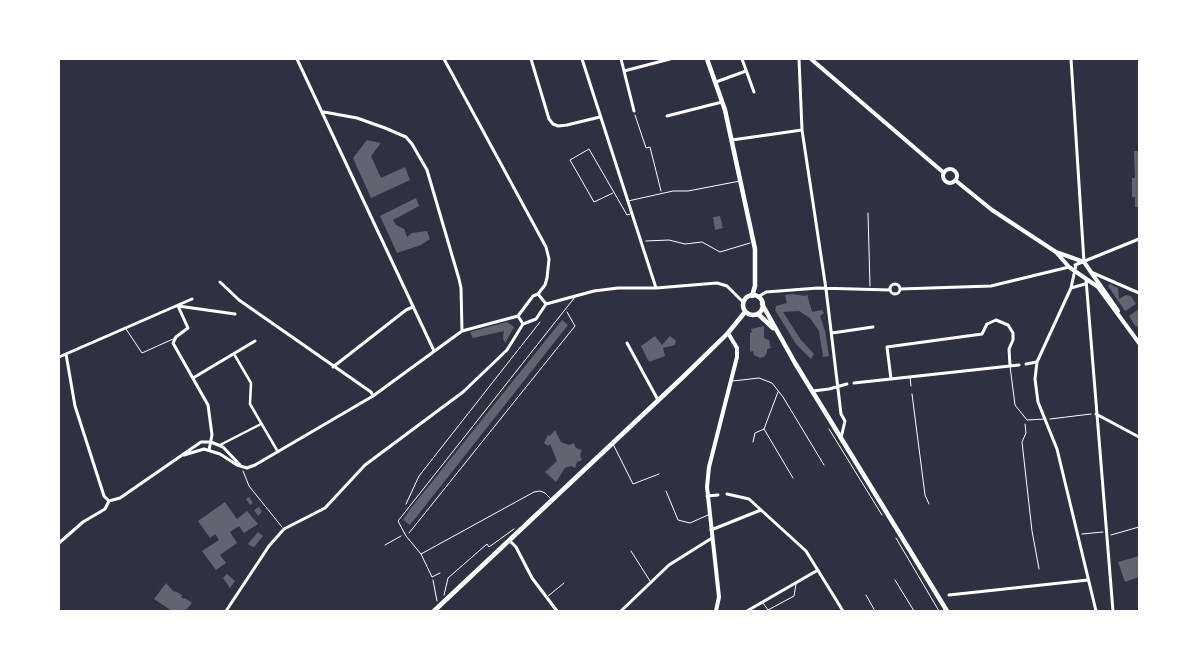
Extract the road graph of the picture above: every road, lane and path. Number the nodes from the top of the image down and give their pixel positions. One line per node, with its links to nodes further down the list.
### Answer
1 (297, 59): 18 (street)
2 (444, 59): 56 (street)
3 (531, 59): 20 (street)
4 (582, 59): 20 (street)
5 (621, 59): 12 (street)
6 (670, 59): 12 (street)
7 (707, 59): 14 (main road)
8 (742, 59): 13 (street)
9 (799, 59): 21 (street)
10 (811, 59): 23 (street)
11 (1071, 59): 36 (street)
12 (624, 71): 17 (street)
13 (746, 71): 14 (street); 15 (street)
14 (716, 82): 16 (main road)
15 (754, 92)
16 (722, 102): 19 (street); 22 (main road)
17 (634, 111): 27 (path)
18 (324, 112): 64 (street); 75 (street)
19 (667, 116)
20 (600, 117): 28 (street)
21 (802, 130): 22 (street); 51 (street)
22 (732, 140): 25 (main road)
23 (944, 173): 24 (street); 24 (street)
24 (955, 180): 34 (street)
25 (740, 181): 27 (lane); 33 (main road)
26 (613, 193): 26 (lane); 30 (lane)
27 (662, 194): 28 (lane)
28 (626, 201): 30 (street)
29 (868, 213): 53 (path)
30 (631, 214): 32 (street)
31 (1139, 239): 36 (street)
32 (641, 241): 33 (path); 49 (street)
33 (753, 242): 58 (main road)
34 (1056, 252): 35 (street); 36 (street)
35 (1062, 260): 38 (street); 39 (street)
36 (1084, 262): 37 (street); 40 (street)
37 (1076, 265): 38 (street); 41 (street)
38 (1069, 267): 39 (street); 41 (street)
39 (1060, 269): 52 (street)
40 (1089, 269): 42 (street); 43 (street)
41 (1074, 270): 43 (street); 50 (street)
42 (1093, 273): 44 (street); 45 (street); 46 (street)
43 (1082, 275): 45 (street)
44 (1101, 275): 46 (street); 55 (street)
45 (1086, 279): 48 (street); 71 (street)
46 (1098, 280): 71 (street)
47 (220, 282): 91 (street)
48 (1085, 284): 50 (street); 105 (street)
49 (656, 288): 57 (street); 60 (street)
50 (1071, 288): 87 (street)
51 (826, 289): 53 (street); 58 (street); 78 (street)
52 (900, 289): 54 (street); 54 (street)
53 (870, 290): 54 (street)
54 (890, 290)
55 (1139, 293)
56 (538, 294): 61 (street); 69 (street)
57 (576, 296): 61 (street); 65 (lane)
58 (755, 296): 60 (main road); 62 (main road)
59 (192, 299): 63 (street)
60 (743, 302): 66 (main road)
61 (546, 304): 70 (street)
62 (762, 304): 68 (main road); 76 (main road)
63 (178, 306): 67 (street); 74 (street); 79 (street)
64 (413, 307): 83 (street); 91 (street)
65 (565, 310): 132 (lane); 140 (path)
66 (745, 312): 68 (main road); 77 (main road)
67 (235, 314)
68 (758, 314): 76 (main road)
69 (518, 316): 72 (street); 75 (street)
70 (536, 319): 72 (street); 132 (path)
71 (1122, 319): 82 (street)
72 (522, 324): 134 (street)
73 (873, 327): 78 (street)
74 (126, 329): 79 (lane); 84 (street)
75 (462, 331): 83 (street)
76 (777, 332): 101 (main road)
77 (728, 333): 95 (street); 104 (main road)
78 (832, 333): 98 (street)
79 (173, 340): 93 (street)
80 (255, 341): 85 (street)
81 (627, 343): 104 (street)
82 (1139, 343)
83 (434, 351): 103 (street)
84 (66, 354): 86 (street); 128 (street)
85 (234, 354): 93 (street); 108 (street)
86 (59, 358)
87 (1037, 362): 89 (street); 107 (street)
88 (1019, 364): 90 (street)
89 (1026, 364)
90 (1010, 366): 92 (street); 94 (street); 106 (lane)
91 (333, 367): 103 (street)
92 (910, 377): 94 (street); 99 (lane)
93 (194, 378): 112 (street)
94 (891, 379): 96 (street)
95 (730, 381): 100 (lane); 126 (street)
96 (854, 383)
97 (847, 384): 98 (street)
98 (839, 385): 101 (street); 111 (street)
99 (911, 386)
100 (778, 391): 109 (lane); 119 (lane)
101 (813, 391): 111 (main road)
102 (912, 394): 129 (lane)
103 (373, 396): 117 (street)
104 (658, 401): 114 (main road)
105 (1096, 414): 107 (path); 110 (street); 139 (street)
106 (1025, 418): 107 (lane); 147 (path)
107 (1046, 419): 138 (street)
108 (261, 424): 115 (street); 117 (street)
109 (764, 429): 113 (lane); 122 (lane)
110 (1139, 437)
111 (841, 438): 171 (main road)
112 (211, 442): 115 (street); 116 (street); 118 (street)
113 (753, 442)
114 (612, 443): 121 (lane); 127 (main road)
115 (220, 446): 120 (street)
116 (209, 450): 118 (street); 120 (street)
117 (278, 452): 120 (street)
118 (184, 455): 128 (street)
119 (824, 465)
120 (241, 466): 134 (path)
121 (659, 474)
122 (793, 478)
123 (666, 491): 131 (lane)
124 (727, 494): 130 (street)
125 (718, 495): 126 (street)
126 (707, 496): 131 (street)
127 (553, 500): 135 (main road); 146 (lane)
128 (108, 501): 143 (street)
129 (929, 504)
130 (761, 510): 136 (street); 148 (street)
131 (709, 515): 136 (street)
132 (401, 517): 140 (lane)
133 (1139, 527): 139 (path)
134 (284, 529): 161 (street)
135 (522, 529): 142 (main road); 160 (path)
136 (711, 530): 141 (street)
137 (893, 533): 170 (path)
138 (1077, 534): 139 (path); 152 (street)
139 (1106, 534): 173 (street)
140 (406, 536): 144 (path); 146 (lane)
141 (712, 538): 153 (street); 165 (street)
142 (510, 541): 158 (street); 160 (main road)
143 (59, 543)
144 (385, 545)
145 (631, 551): 153 (lane)
146 (421, 554): 150 (lane)
147 (1039, 569)
148 (818, 570): 155 (street); 167 (street)
149 (440, 573): 150 (lane)
150 (432, 577): 160 (path)
151 (895, 580): 169 (lane)
152 (1088, 580): 157 (street); 172 (street)
153 (650, 581): 164 (street)
154 (564, 583): 158 (lane)
155 (795, 583): 159 (street); 159 (lane)
156 (866, 595): 168 (lane)
157 (948, 595)
158 (546, 597): 163 (street)
159 (763, 602): 166 (street)
160 (441, 605): 162 (main road)
161 (226, 611)
162 (434, 611)
163 (557, 611)
164 (621, 611)
165 (716, 611)
166 (748, 611)
167 (843, 611)
168 (875, 611)
169 (914, 611)
170 (940, 611)
171 (946, 611)
172 (1096, 611)
173 (1113, 611)

